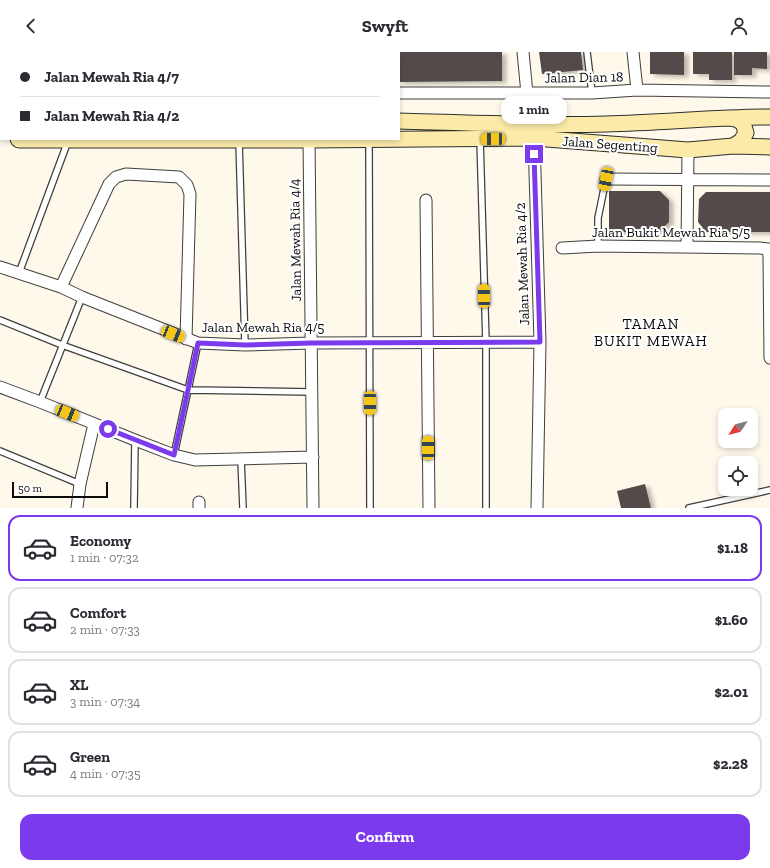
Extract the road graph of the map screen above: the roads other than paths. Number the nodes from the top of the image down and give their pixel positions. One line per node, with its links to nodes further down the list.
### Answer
1 (523, 52): 7 (street, Jalan Mewah Ria 4/2)
2 (587, 52): 8 (lane)
3 (633, 52): 4 (street)
4 (637, 90): 5 (street, Jalan Dian 18); 8 (street, Jalan Dian 18)
5 (770, 92)
6 (400, 93): 7 (street, Jalan Dian 18)
7 (527, 93): 8 (street, Jalan Dian 18); 12 (street, Jalan Mewah Ria 4/2)
8 (592, 94)
9 (770, 117): 10 (street, Jalan Segenting)
10 (726, 118): 12 (street, Jalan Segenting); 20 (street)
11 (400, 122): 12 (street, Jalan Segenting)
12 (532, 132): 13 (street, Jalan Segenting); 22 (street, Jalan Segenting); 37 (street, Jalan Mewah Ria 4/2)
13 (480, 139): 18 (street, Jalan Segenting); 42 (lane)
14 (18, 140): 19 (street, Jalan Segenting)
15 (239, 140): 16 (street, Jalan Segenting); 19 (street, Jalan Segenting); 44 (lane)
16 (309, 140): 17 (street, Jalan Segenting); 39 (street, Jalan Mewah Ria 4/4)
17 (369, 140): 40 (lane)
18 (400, 140)
19 (68, 141): 32 (lane)
20 (733, 146): 21 (street, Jalan Segenting); 22 (street, Jalan Segenting)
21 (770, 147)
22 (688, 150): 24 (street)
23 (606, 179): 24 (street); 28 (lane)
24 (687, 179): 25 (street); 29 (street)
25 (770, 180)
26 (426, 200): 41 (street)
27 (769, 245): 29 (street, Jalan Bukit Mewah Ria 5/5); 45 (street, Jalan Bukit Mewah Ria 5/5)
28 (598, 246): 29 (street, Jalan Bukit Mewah Ria 5/5); 30 (street, Jalan Bukit Mewah Ria 5/5)
29 (687, 247)
30 (562, 248)
31 (0, 267): 32 (street, Jalan Mewah Ria 4/5)
32 (19, 273): 33 (street, Jalan Mewah Ria 4/5)
33 (61, 287): 34 (street, Jalan Mewah Ria 4/5); 36 (street)
34 (82, 297): 36 (street, Jalan Mewah Ria 4/5); 43 (lane)
35 (0, 320): 43 (lane)
36 (186, 339): 38 (street, Jalan Mewah Ria 4/5)
37 (540, 342): 42 (street, Jalan Mewah Ria 4/5); 65 (street, Jalan Mewah Ria 4/2)
38 (198, 343): 44 (street, Jalan Mewah Ria 4/5); 47 (lane)
39 (311, 343): 40 (street, Jalan Mewah Ria 4/5); 44 (street, Jalan Mewah Ria 4/5); 48 (street, Jalan Mewah Ria 4/4)
40 (369, 343): 41 (street, Jalan Mewah Ria 4/5); 62 (lane)
41 (427, 343): 42 (street, Jalan Mewah Ria 4/5); 63 (street)
42 (486, 343): 64 (lane)
43 (62, 345): 47 (lane); 49 (lane)
44 (245, 345)
45 (770, 358)
46 (0, 387): 49 (street)
47 (188, 390): 48 (lane); 53 (lane)
48 (312, 392): 54 (street, Jalan Mewah Ria 4/4)
49 (40, 402): 50 (street)
50 (94, 424): 51 (street); 56 (street)
51 (135, 440): 53 (street); 59 (lane)
52 (0, 451): 56 (lane)
53 (174, 455): 55 (street)
54 (313, 457): 55 (street); 61 (street, Jalan Mewah Ria 4/4)
55 (241, 459): 60 (lane)
56 (80, 484): 58 (street)
57 (770, 490): 66 (lane)
58 (77, 508)
59 (134, 508)
60 (242, 508)
61 (313, 508)
62 (370, 508)
63 (429, 508)
64 (486, 508)
65 (537, 508)
66 (689, 508)

